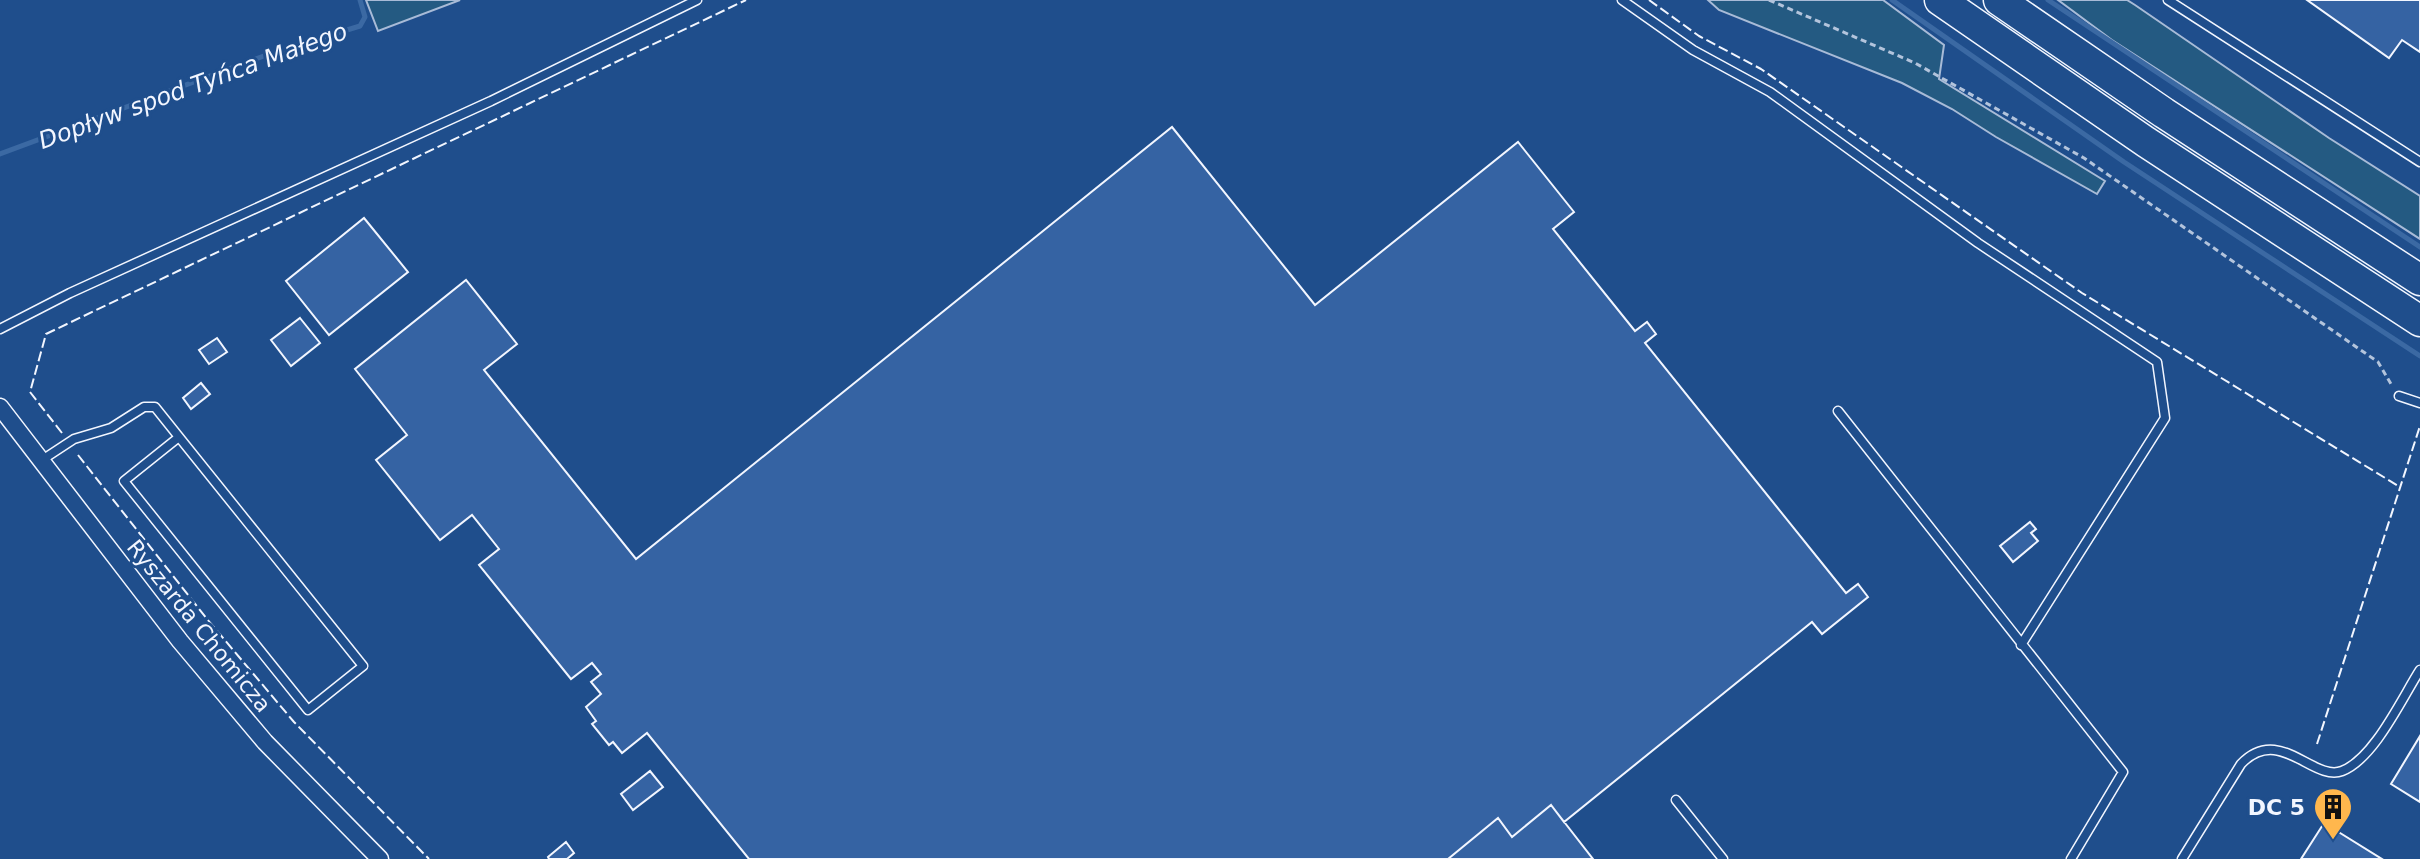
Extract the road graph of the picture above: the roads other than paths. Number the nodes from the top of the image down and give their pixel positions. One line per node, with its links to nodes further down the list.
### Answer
1 (697, 0): 9 (lane)
2 (1622, 0): 16 (lane)
3 (1940, 0): 8 (highway)
4 (1999, 0): 7 (highway)
5 (2168, 0): 6 (lane)
6 (2420, 162)
7 (2420, 280)
8 (2420, 321)
9 (0, 329)
10 (2399, 396): 11 (lane)
11 (2420, 403)
12 (0, 407): 15 (street, Ryszarda Chomicza)
13 (1838, 411): 16 (lane)
14 (179, 437): 14 (lane); 15 (lane)
15 (41, 461): 19 (street, Ryszarda Chomicza)
16 (2021, 645): 21 (lane)
17 (2420, 670): 22 (lane)
18 (1676, 800): 20 (lane)
19 (380, 859)
20 (1723, 859)
21 (2071, 859)
22 (2182, 859)

